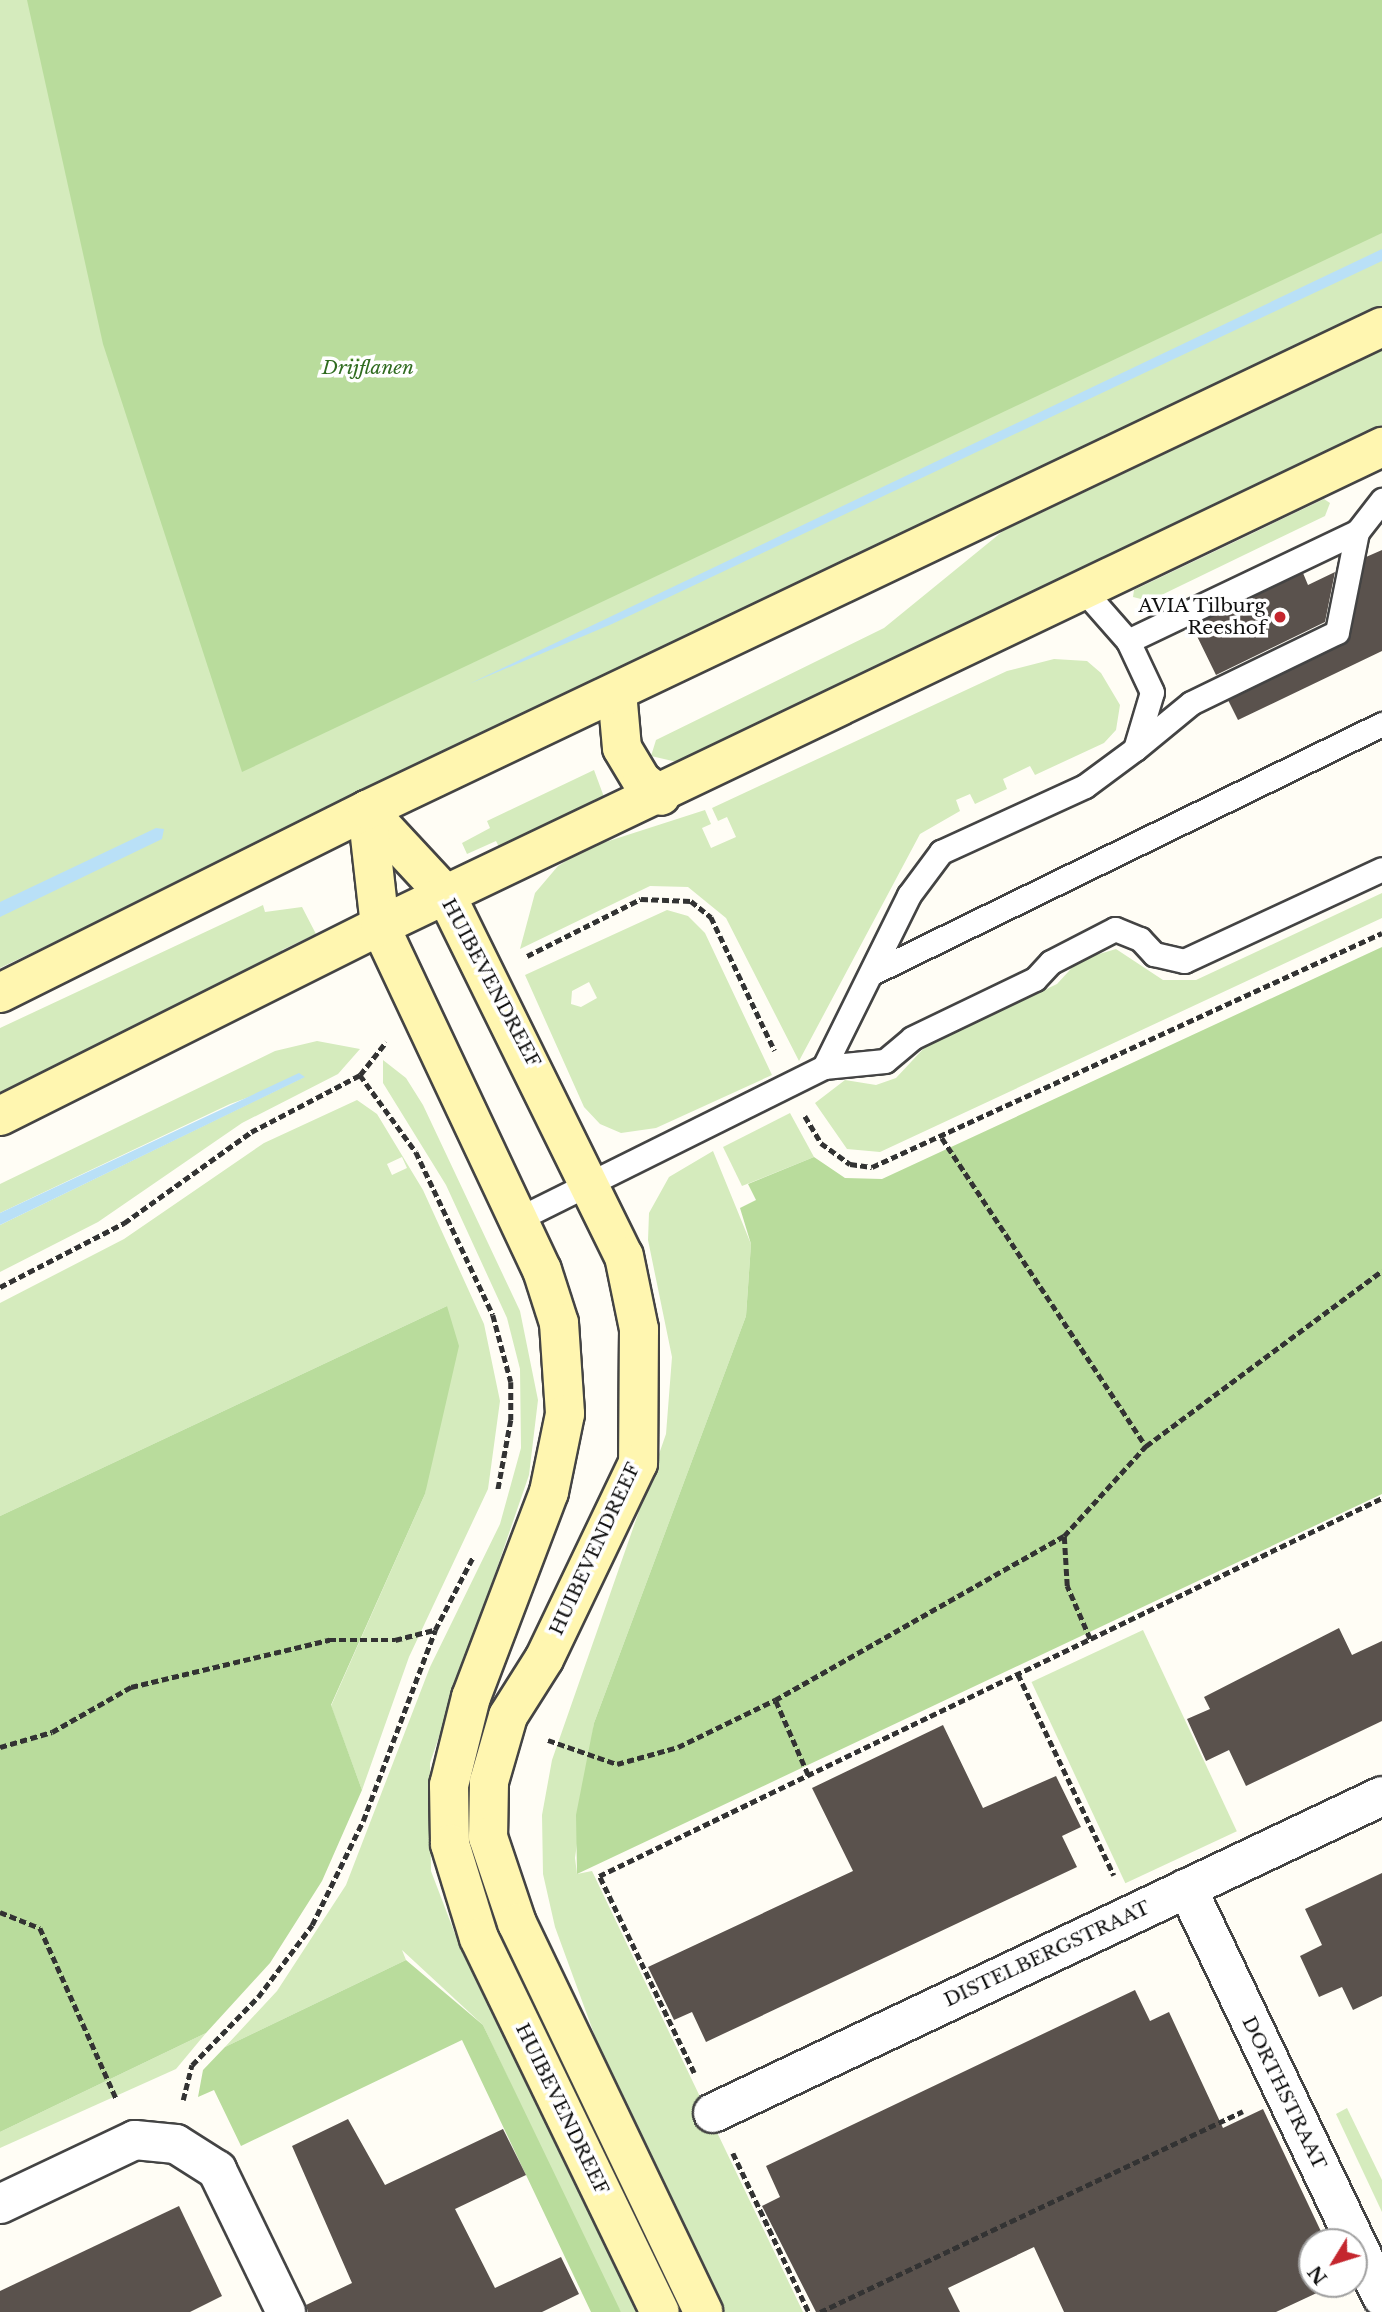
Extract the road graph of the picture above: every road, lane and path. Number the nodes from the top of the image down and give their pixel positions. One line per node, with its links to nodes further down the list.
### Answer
1 (1382, 327): 7 (street)
2 (1382, 447): 5 (street)
3 (1382, 500): 4 (lane)
4 (1357, 532): 6 (lane); 9 (lane)
5 (1084, 591): 6 (lane); 10 (street)
6 (1128, 641): 9 (lane)
7 (617, 691): 10 (street); 11 (street)
8 (1382, 724): 16 (lane)
9 (1135, 749): 16 (lane)
10 (661, 796): 13 (street)
11 (367, 810): 13 (street, HUIBEVENDREEF); 14 (street, HUIBEVENDREEF); 18 (street)
12 (1382, 869): 20 (lane)
13 (446, 895): 14 (street); 17 (street, HUIBEVENDREEF)
14 (380, 926): 19 (street, HUIBEVENDREEF); 23 (street)
15 (1382, 933): 24 (path)
16 (872, 973): 20 (lane)
17 (489, 975): 22 (path); 25 (street, HUIBEVENDREEF)
18 (0, 993)
19 (421, 1015): 21 (path); 26 (street, HUIBEVENDREEF)
20 (824, 1067): 22 (lane)
21 (360, 1075): 28 (path); 30 (path)
22 (792, 1087): 24 (path); 25 (lane)
23 (0, 1116)
24 (942, 1138): 29 (path)
25 (592, 1179): 26 (lane); 38 (street, HUIBEVENDREEF)
26 (518, 1219): 52 (street, HUIBEVENDREEF)
27 (1382, 1271): 29 (path)
28 (0, 1287)
29 (1146, 1447): 32 (path)
30 (496, 1498)
31 (1382, 1498): 35 (path)
32 (1064, 1536): 35 (path); 37 (path)
33 (477, 1550): 34 (path)
34 (435, 1630): 39 (path); 48 (path)
35 (1090, 1639): 36 (path)
36 (1018, 1674): 40 (path); 44 (path)
37 (775, 1700): 38 (path); 40 (path)
38 (508, 1717): 53 (street, HUIBEVENDREEF)
39 (0, 1747)
40 (808, 1775): 46 (path)
41 (1382, 1796): 42 (street, DISTELBERGSTRAAT)
42 (1187, 1888): 44 (street, DISTELBERGSTRAAT); 45 (street, DORTHSTRAAT)
43 (0, 1912): 47 (path)
44 (1132, 1914): 46 (street, DISTELBERGSTRAAT)
45 (1284, 2092): 50 (street, DORTHSTRAAT); 55 (path)
46 (713, 2113): 54 (path)
47 (135, 2140): 48 (street); 49 (street)
48 (176, 2144): 51 (street)
49 (0, 2204)
50 (1382, 2297)
51 (286, 2312)
52 (660, 2312)
53 (703, 2312)
54 (808, 2312)
55 (820, 2312)

